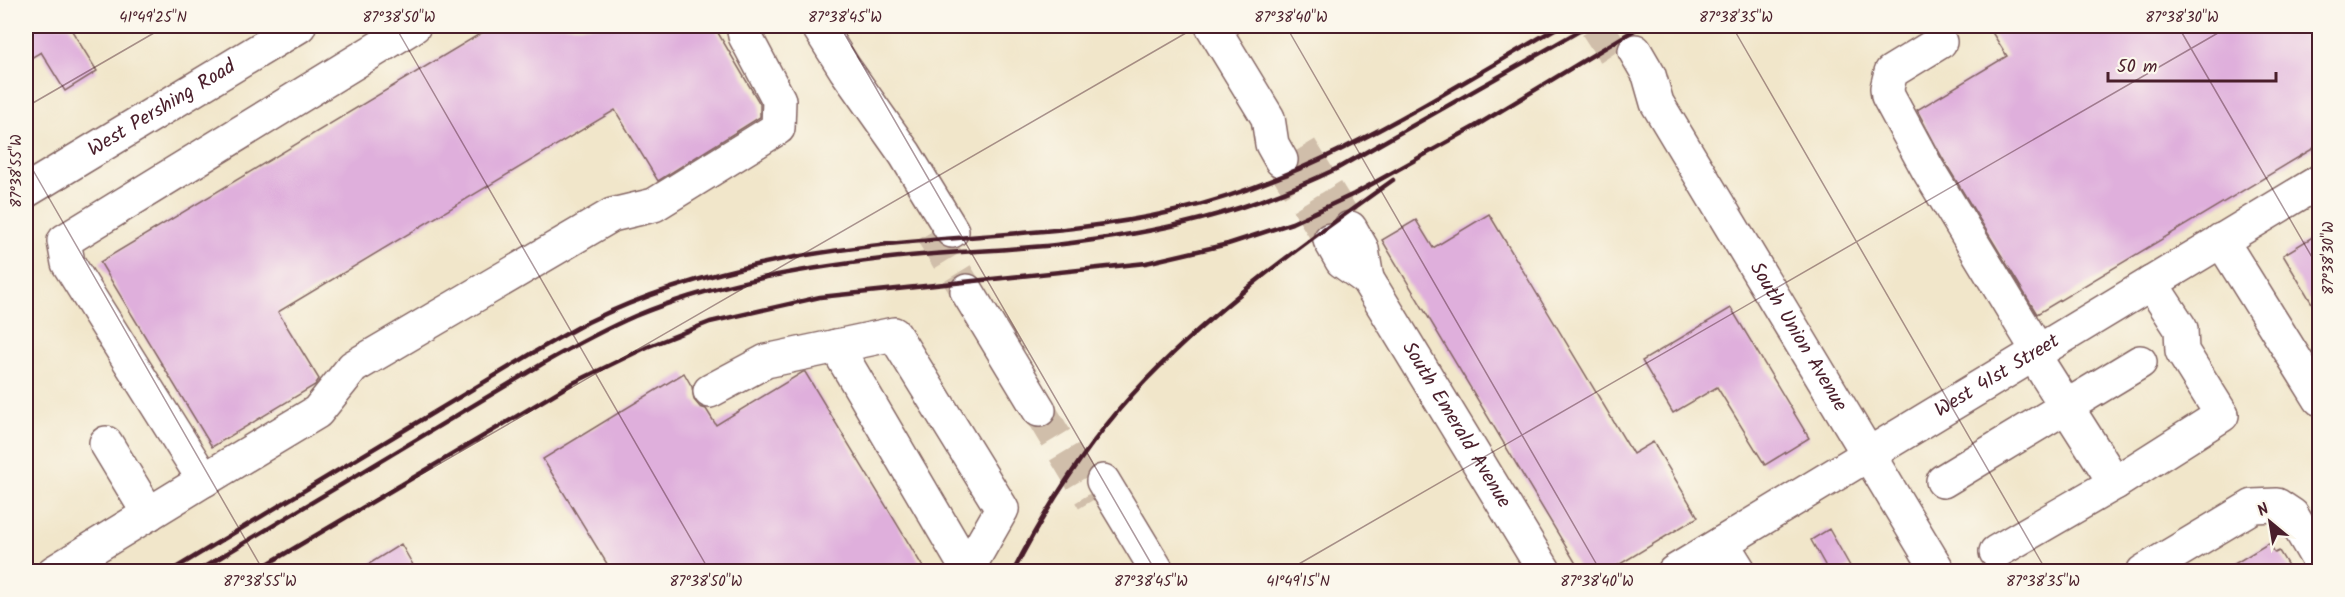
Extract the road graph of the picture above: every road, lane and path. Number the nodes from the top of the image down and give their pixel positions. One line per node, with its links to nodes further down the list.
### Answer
1 (743, 26): 25 (street)
2 (818, 26): 11 (street)
3 (1212, 26): 8 (street)
4 (396, 30): 25 (street)
5 (280, 31): 10 (street, West Pershing Road)
6 (1940, 42): 17 (street)
7 (1627, 56): 24 (street, South Union Avenue)
8 (1291, 154)
9 (2319, 180): 13 (street, West 41st Street)
10 (26, 191)
11 (941, 232)
12 (1340, 234): 36 (street, South Emerald Avenue)
13 (2221, 240): 14 (street, West 41st Street); 20 (street)
14 (2151, 283): 17 (street, West 41st Street); 27 (street)
15 (977, 290): 21 (street)
16 (836, 346): 19 (street); 32 (street); 32 (street)
17 (2035, 352): 22 (street); 24 (street, West 41st Street)
18 (2140, 362): 22 (street)
19 (710, 391)
20 (2319, 399)
21 (1045, 402)
22 (2066, 406): 26 (street); 27 (street)
23 (106, 443): 28 (street)
24 (1868, 454): 29 (street, West 41st Street); 39 (street, South Union Avenue)
25 (204, 480): 28 (street)
26 (1943, 481)
27 (2115, 483): 30 (street)
28 (149, 514): 33 (street)
29 (1722, 543): 37 (street, West 41st Street); 38 (street)
30 (1996, 552)
31 (2319, 563): 40 (street)
32 (966, 570)
33 (54, 572)
34 (1137, 572): 35 (street)
35 (1158, 572)
36 (1545, 572)
37 (1674, 572)
38 (1740, 572)
39 (1939, 572)
40 (2143, 572)

